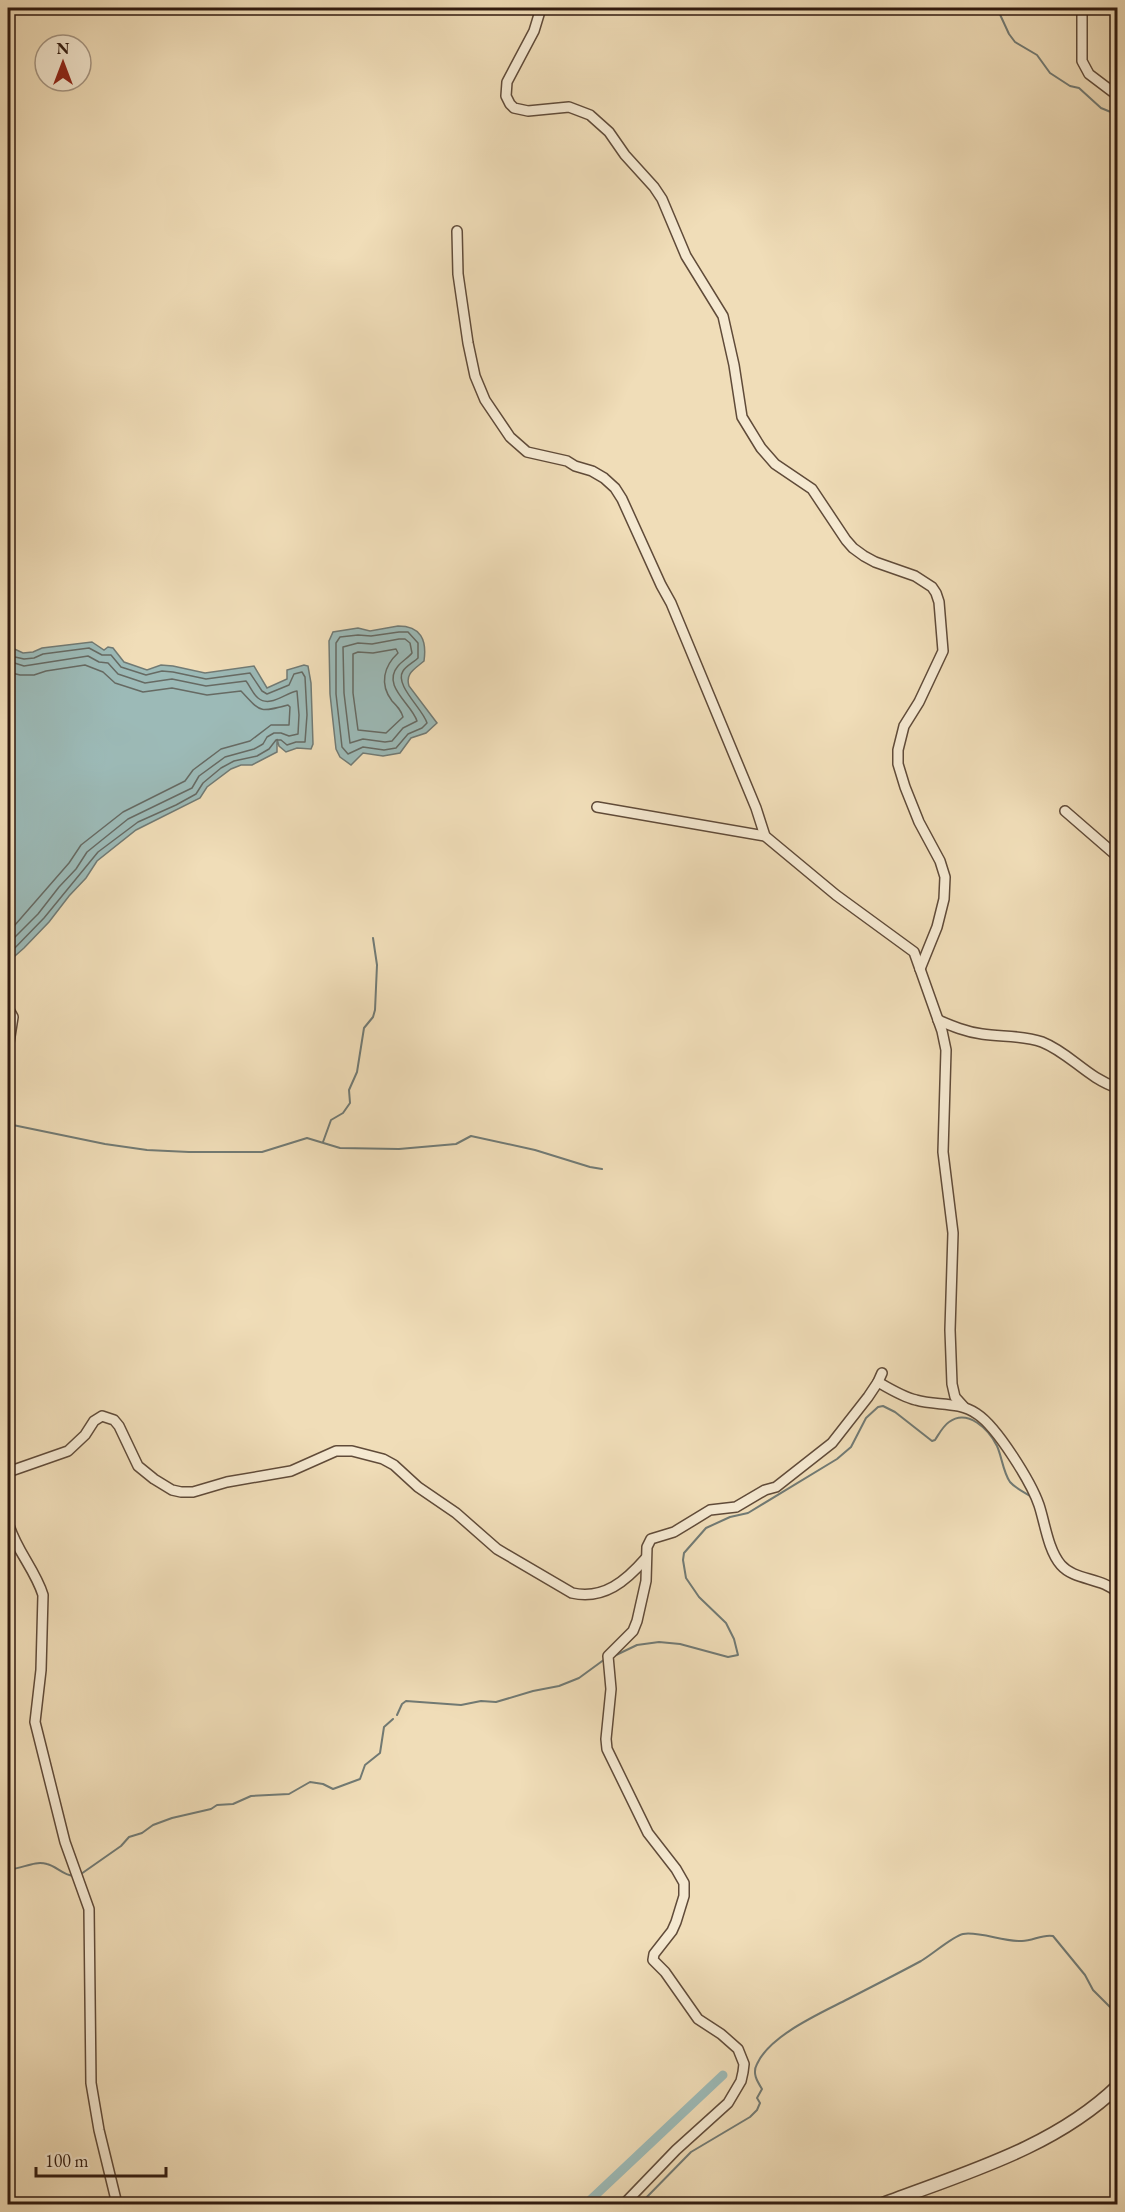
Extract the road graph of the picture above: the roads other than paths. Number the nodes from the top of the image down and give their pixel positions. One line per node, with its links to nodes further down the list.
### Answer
1 (541, 8): 9 (street)
2 (1082, 8): 3 (street)
3 (1118, 96)
4 (457, 231): 7 (street)
5 (597, 807): 7 (street)
6 (1065, 811): 8 (street)
7 (765, 836): 9 (street)
8 (1118, 857)
9 (920, 969): 11 (street)
10 (8, 1008): 12 (street)
11 (938, 1020): 13 (street); 14 (street)
12 (8, 1049)
13 (1118, 1088)
14 (964, 1407): 17 (street); 18 (street)
15 (8, 1472): 17 (street)
16 (8, 1522): 20 (street)
17 (645, 1558): 21 (street)
18 (1118, 1593)
19 (1118, 2086): 22 (street)
20 (117, 2205)
21 (624, 2205)
22 (883, 2205)

